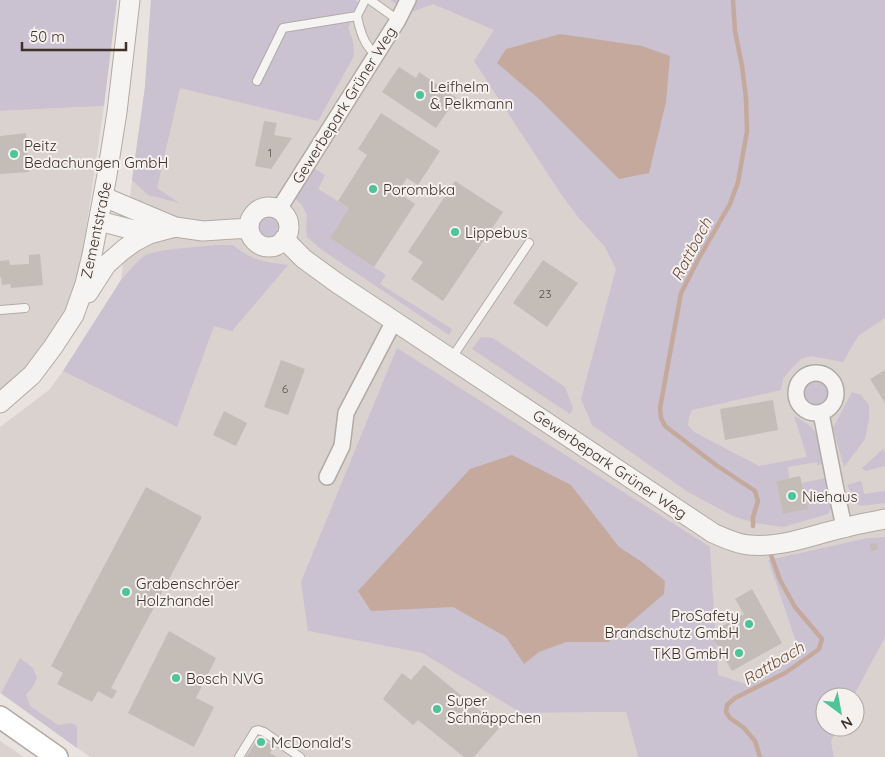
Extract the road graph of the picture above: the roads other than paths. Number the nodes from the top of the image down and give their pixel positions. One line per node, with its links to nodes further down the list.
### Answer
1 (130, 0): 9 (street, Zementstraße)
2 (365, 0): 5 (lane)
3 (370, 0): 6 (lane)
4 (408, 0): 6 (street, Gewerbepark Grüner Weg)
5 (357, 16): 7 (lane); 8 (lane)
6 (398, 20): 7 (street, Gewerbepark Grüner Weg)
7 (376, 55): 10 (street, Gewerbepark Grüner Weg)
8 (258, 80)
9 (104, 197): 11 (street, Zementstraße); 12 (street)
10 (279, 210): 13 (street); 15 (street)
11 (99, 220): 14 (street); 19 (street, Zementstraße)
12 (175, 227): 13 (street); 14 (street)
13 (249, 228): 15 (street)
14 (149, 234): 19 (street)
15 (284, 239): 20 (street, Gewerbepark Grüner Weg)
16 (529, 243): 21 (lane)
17 (25, 308): 18 (lane)
18 (0, 310)
19 (74, 315): 22 (street, Zementstraße)
20 (394, 321): 21 (street, Gewerbepark Grüner Weg); 24 (street)
21 (451, 359): 26 (street, Gewerbepark Grüner Weg)
22 (0, 403)
23 (821, 413): 26 (street)
24 (327, 477)
25 (885, 519): 26 (street, Gewerbepark Grüner Weg)
26 (844, 527)
27 (2, 721): 29 (main road)
28 (297, 756): 30 (lane)
29 (57, 757)
30 (239, 757)

